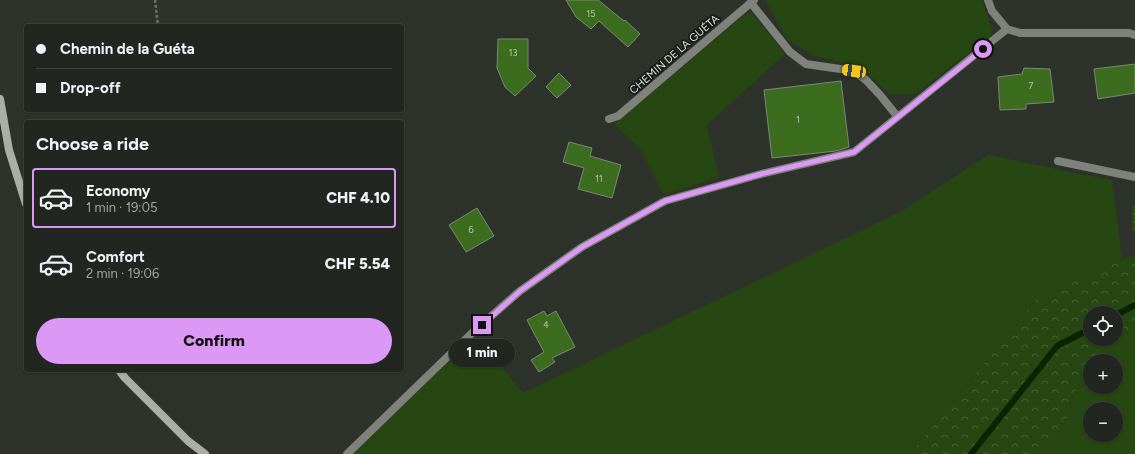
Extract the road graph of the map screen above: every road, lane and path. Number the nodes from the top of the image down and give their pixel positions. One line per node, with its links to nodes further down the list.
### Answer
1 (155, 0): 4 (path)
2 (988, 0): 5 (street)
3 (752, 1): 8 (street, CHEMIN DE LA GUÉTA); 9 (street, CHEMIN DE LA GUÉTA)
4 (158, 24)
5 (1007, 29): 6 (street); 8 (street)
6 (1135, 35)
7 (0, 99): 12 (main road)
8 (897, 116): 15 (street)
9 (609, 119)
10 (1058, 161): 11 (street)
11 (1135, 177)
12 (24, 198)
13 (120, 372): 14 (main road)
14 (204, 454)
15 (347, 454)

